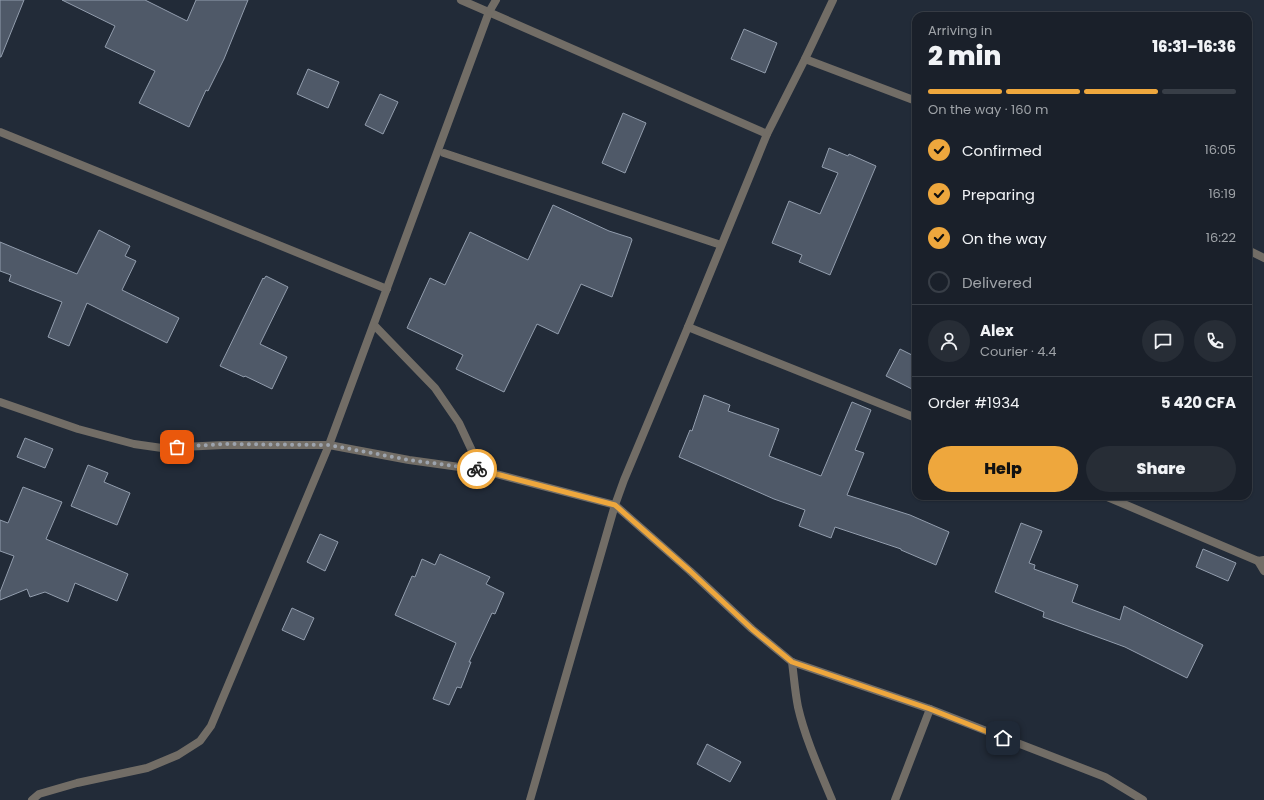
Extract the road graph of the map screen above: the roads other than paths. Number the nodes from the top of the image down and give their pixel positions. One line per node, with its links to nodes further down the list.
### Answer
1 (461, 0): 4 (street)
2 (496, 0): 4 (street)
3 (833, 0): 5 (street)
4 (490, 12): 8 (street); 13 (street)
5 (805, 59): 6 (street); 8 (street)
6 (912, 99)
7 (0, 132): 13 (street)
8 (766, 134): 10 (street)
9 (444, 153): 10 (street)
10 (721, 246): 15 (street)
11 (1252, 252): 12 (street)
12 (1264, 258)
13 (387, 289): 14 (street)
14 (374, 325): 18 (street); 19 (street)
15 (688, 327): 17 (street); 21 (street)
16 (0, 402): 18 (street)
17 (912, 416)
18 (329, 445): 19 (street); 26 (street)
19 (481, 470): 21 (street)
20 (1115, 500): 22 (street)
21 (615, 505): 24 (street); 27 (street)
22 (1261, 561): 23 (street)
23 (1264, 571)
24 (792, 662): 25 (street); 28 (street)
25 (930, 709): 29 (street); 30 (street)
26 (32, 800)
27 (530, 800)
28 (832, 800)
29 (895, 800)
30 (1143, 800)

